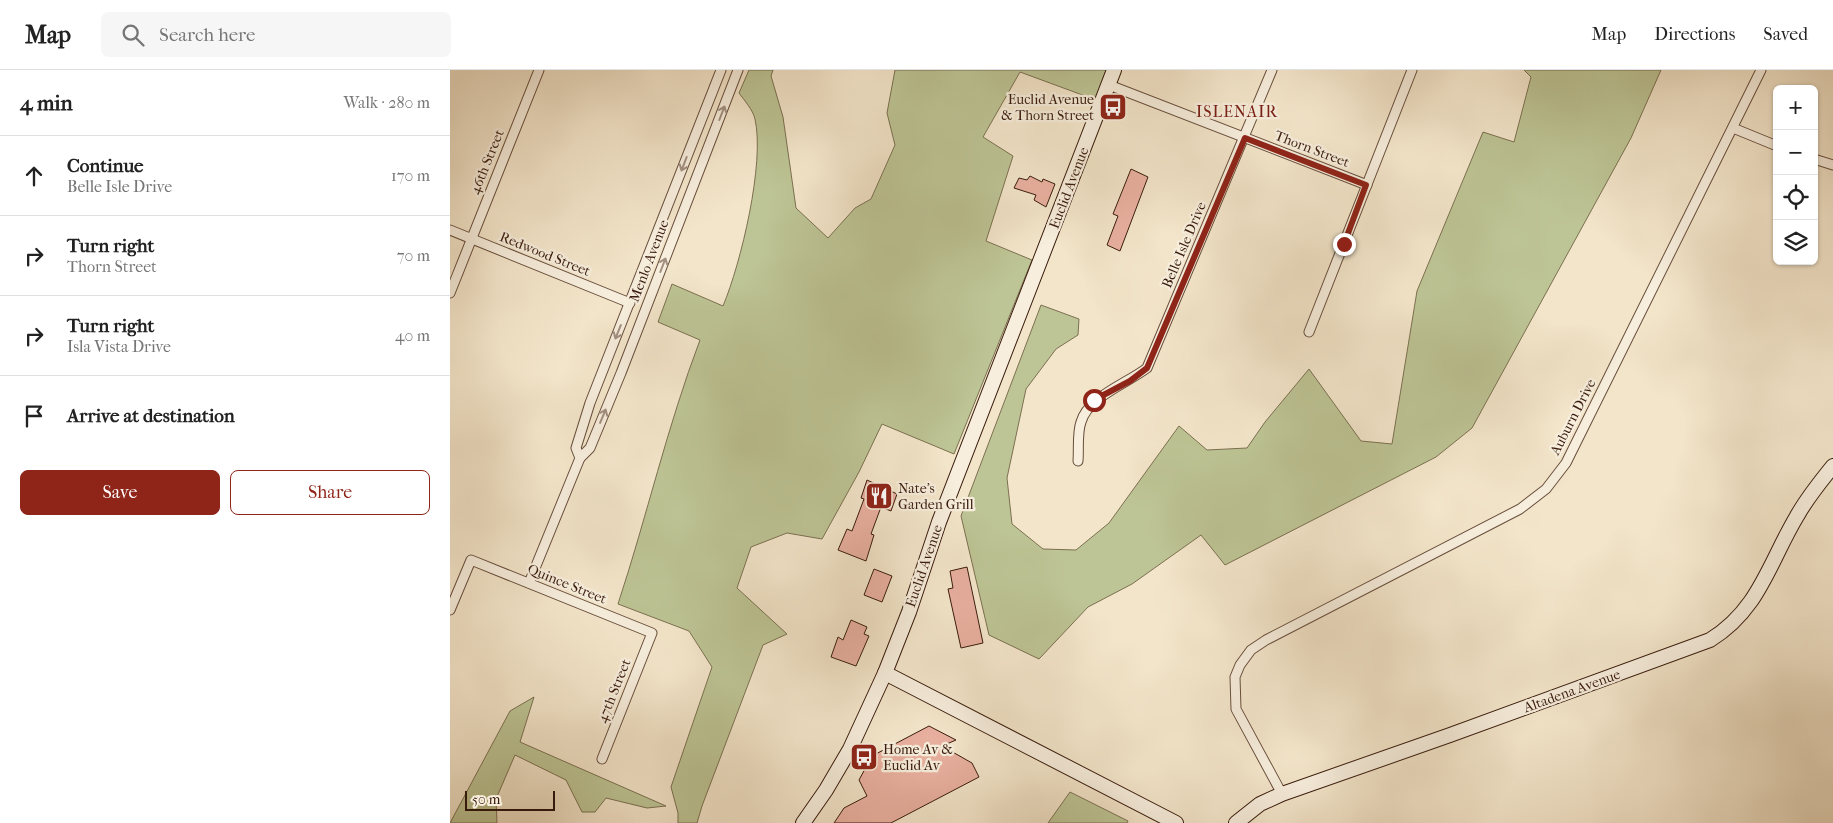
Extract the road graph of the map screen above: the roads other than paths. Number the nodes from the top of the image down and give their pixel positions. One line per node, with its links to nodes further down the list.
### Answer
1 (539, 70): 16 (street, 46th Street)
2 (721, 70): 18 (street, Menlo Avenue, one-way to 18)
3 (738, 70): 20 (street, Menlo Avenue, one-way to 3)
4 (1114, 70): 8 (main road, Euclid Avenue)
5 (1272, 70): 10 (street, Belle Isle Drive)
6 (1412, 70): 14 (street)
7 (1761, 70): 9 (street, Auburn Drive)
8 (1109, 85): 10 (street, Thorn Street); 26 (main road, Euclid Avenue)
9 (1734, 128): 11 (street); 28 (street, Auburn Drive)
10 (1245, 138): 14 (street, Thorn Street); 21 (street, Belle Isle Drive)
11 (1773, 144)
12 (1818, 160): 13 (street)
13 (1833, 165)
14 (1366, 185): 19 (street)
15 (450, 230): 16 (street, Redwood Street)
16 (471, 238): 17 (street, 46th Street); 18 (street, Redwood Street)
17 (450, 293)
18 (630, 303): 20 (street, Menlo Avenue, one-way to 20)
19 (1310, 332)
20 (580, 458): 23 (street, Menlo Avenue)
21 (1078, 461)
22 (1833, 466): 28 (main road, Altadena Avenue)
23 (529, 583): 24 (street, Quince Street); 25 (street, Quince Street)
24 (450, 610)
25 (652, 633): 27 (street, 47th Street)
26 (885, 673): 29 (main road, Euclid Avenue); 30 (main road)
27 (602, 759)
28 (1282, 794): 31 (main road, Altadena Avenue)
29 (803, 823)
30 (1176, 823)
31 (1236, 823)

